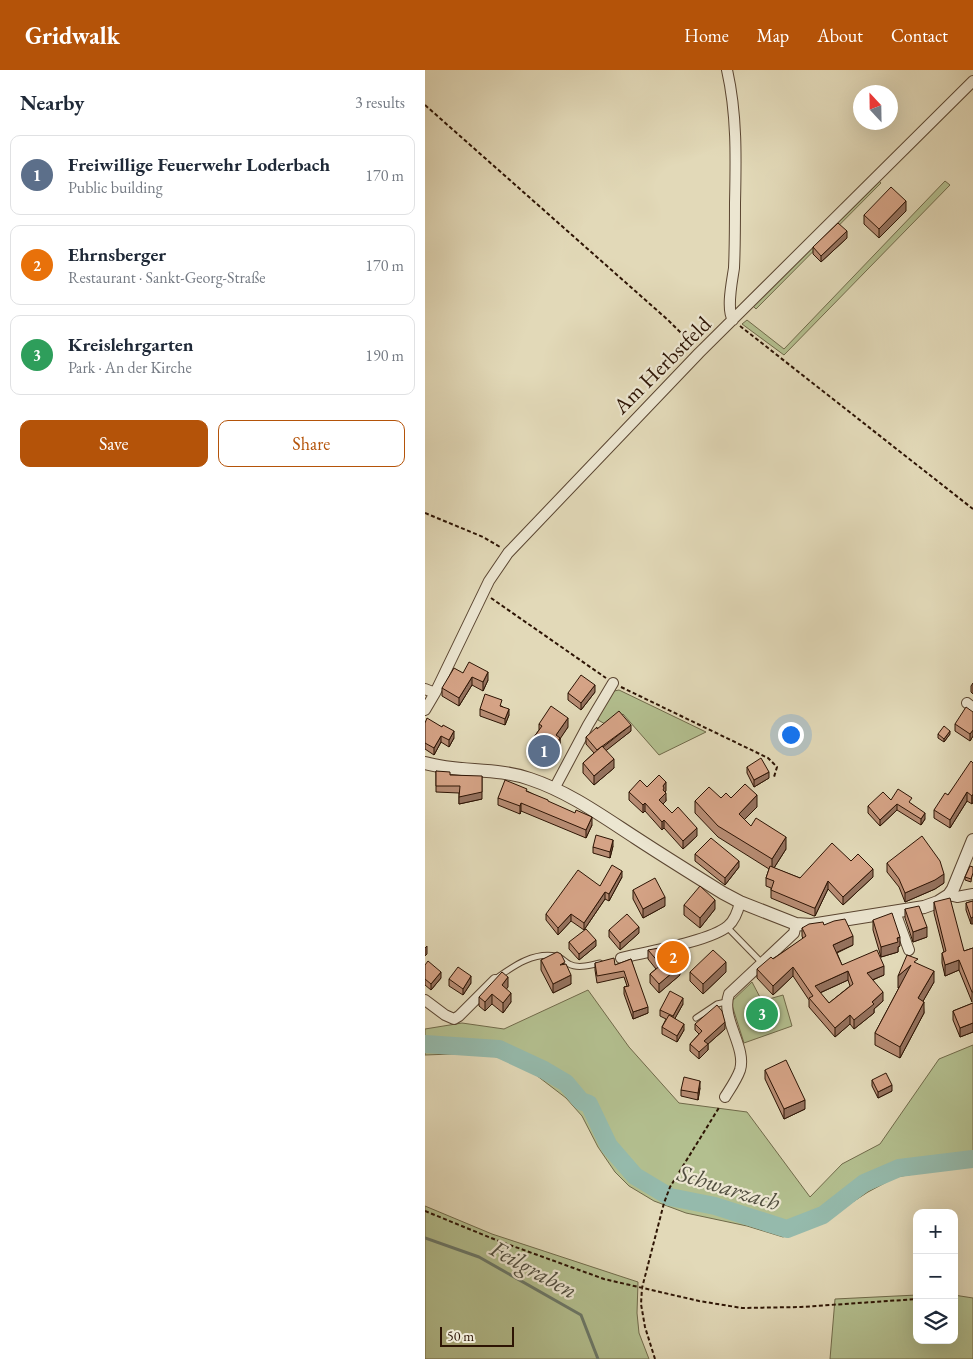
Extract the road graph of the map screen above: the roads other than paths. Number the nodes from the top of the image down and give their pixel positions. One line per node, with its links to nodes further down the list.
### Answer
1 (727, 70): 3 (street)
2 (973, 81): 3 (street, Am Herbstfeld)
3 (733, 320): 5 (street, Am Herbstfeld)
4 (613, 683): 8 (street)
5 (430, 691): 6 (street, Am Herbstfeld)
6 (425, 710)
7 (425, 763): 8 (street)
8 (554, 789): 12 (street)
9 (973, 840): 11 (street)
10 (973, 894): 11 (street)
11 (949, 895): 13 (street)
12 (740, 902): 14 (street); 15 (street)
13 (895, 912): 14 (street); 16 (street)
14 (796, 924): 19 (street)
15 (727, 927): 17 (street); 19 (lane)
16 (909, 950)
17 (617, 959)
18 (603, 962): 20 (lane)
19 (762, 963): 22 (street)
20 (497, 977): 21 (street)
21 (425, 1000)
22 (727, 1002): 23 (lane); 24 (street)
23 (696, 1018)
24 (725, 1097)

